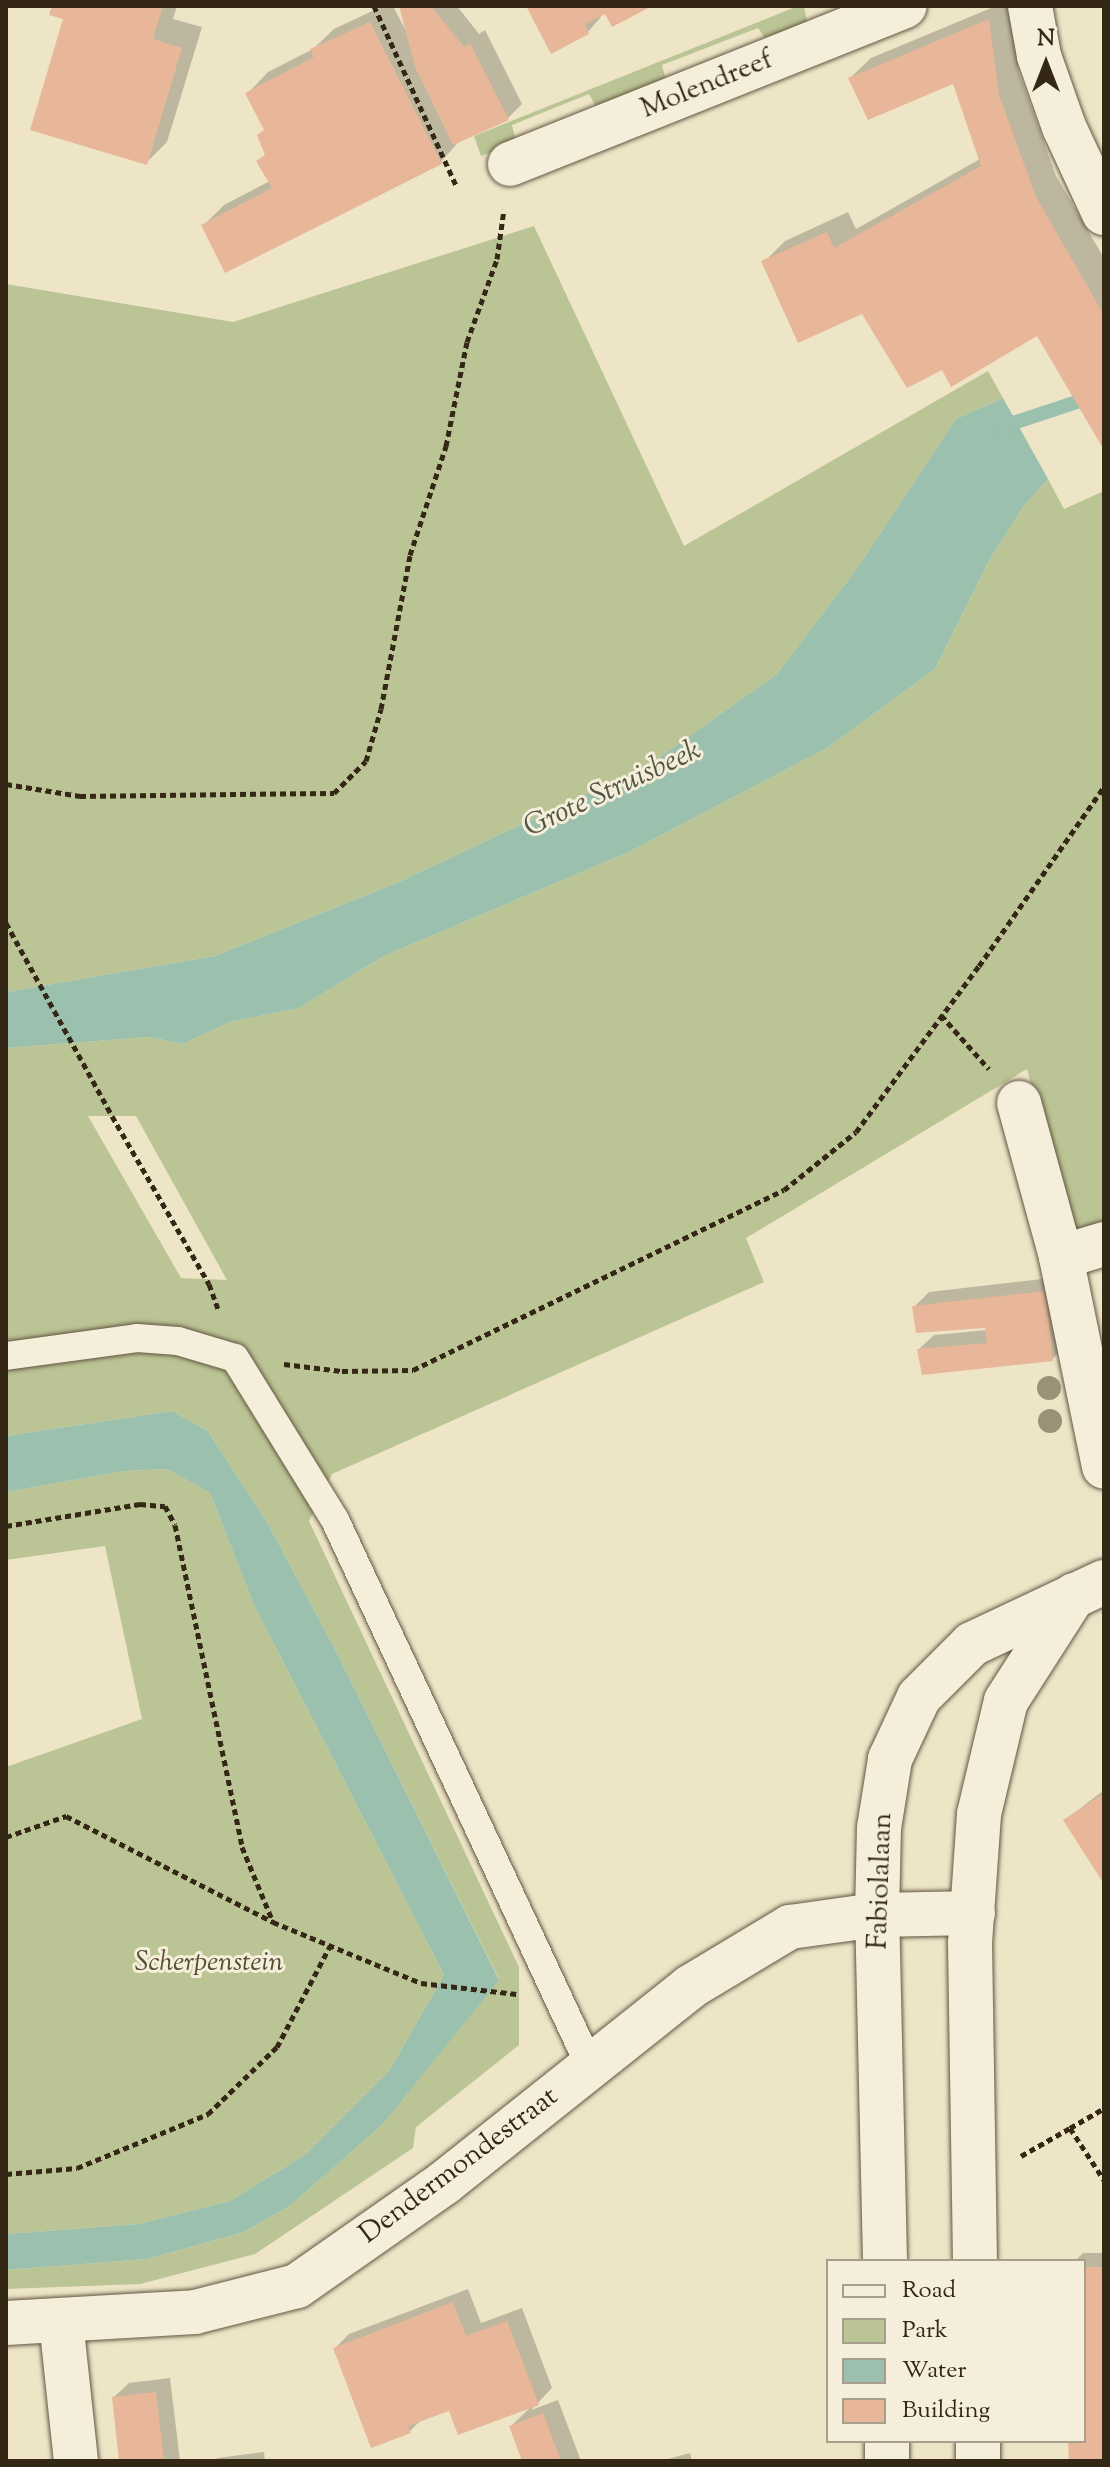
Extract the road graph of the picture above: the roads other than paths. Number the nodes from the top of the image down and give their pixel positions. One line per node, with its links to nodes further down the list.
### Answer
1 (905, 6): 3 (street, Molendreef)
2 (1030, 6): 4 (street)
3 (510, 164)
4 (1104, 213)
5 (1019, 1103): 7 (street)
6 (1104, 1244): 7 (street)
7 (1061, 1257): 9 (street)
8 (6, 1356): 13 (lane)
9 (1104, 1467)
10 (1089, 1589): 11 (street, Fabiolalaan); 12 (street, Fabiolalaan)
11 (973, 1913): 12 (street, Dendermondestraat); 15 (street, Fabiolalaan)
12 (877, 1915): 13 (street, Dendermondestraat); 14 (street, Fabiolalaan)
13 (590, 2066): 16 (street, Dendermondestraat)
14 (885, 2259)
15 (975, 2259)
16 (61, 2321): 17 (street, Dendermondestraat); 18 (street)
17 (6, 2323)
18 (76, 2461)

